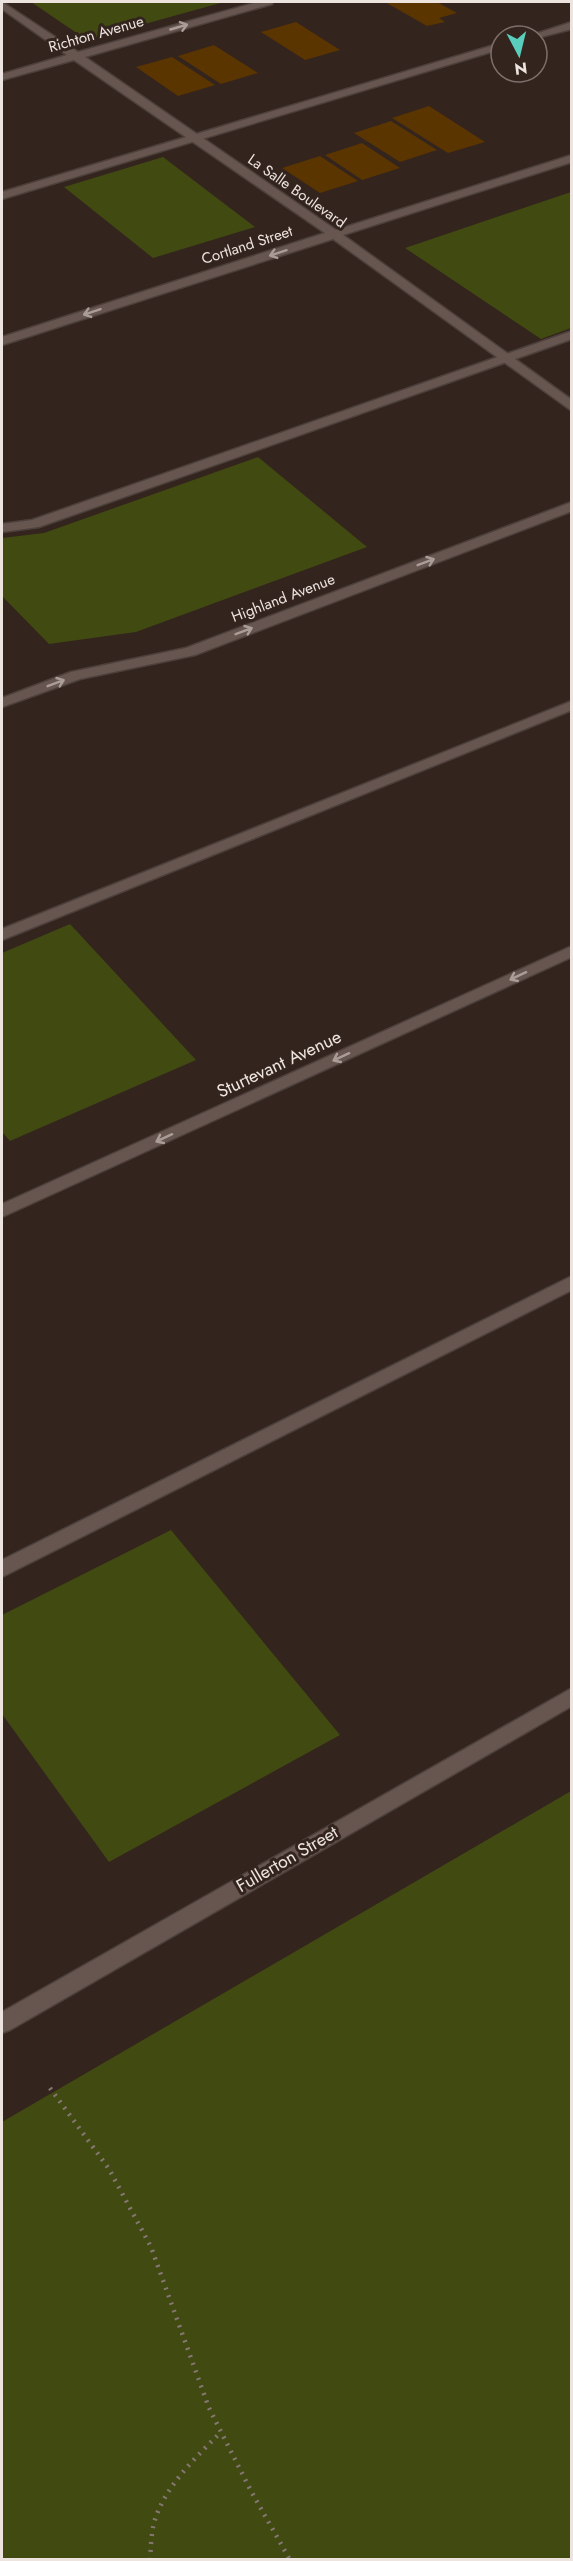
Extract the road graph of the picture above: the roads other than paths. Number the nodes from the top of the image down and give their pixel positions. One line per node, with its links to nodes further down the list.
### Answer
1 (268, 2): 6 (street, Richton Avenue, one-way to 1)
2 (2, 5): 6 (street, La Salle Boulevard)
3 (572, 25): 4 (street)
4 (549, 32)
5 (489, 50): 8 (street)
6 (75, 56): 7 (street, Richton Avenue); 8 (street, La Salle Boulevard)
7 (2, 77)
8 (194, 138): 10 (street); 11 (street, La Salle Boulevard)
9 (572, 158): 11 (street, Cortland Street)
10 (2, 196)
11 (333, 235): 13 (street, Cortland Street, one-way to 13); 14 (street, La Salle Boulevard)
12 (572, 334): 14 (street)
13 (2, 341)
14 (507, 357): 15 (street, La Salle Boulevard); 17 (street)
15 (572, 406)
16 (572, 506): 18 (street, Highland Avenue, one-way to 16)
17 (2, 528)
18 (2, 703)
19 (572, 705): 20 (street)
20 (2, 935)
21 (572, 951): 22 (street, Sturtevant Avenue, one-way to 22)
22 (2, 1211)
23 (572, 1282): 24 (street)
24 (2, 1569)
25 (572, 1696): 26 (street, Fullerton Street)
26 (2, 2023)

